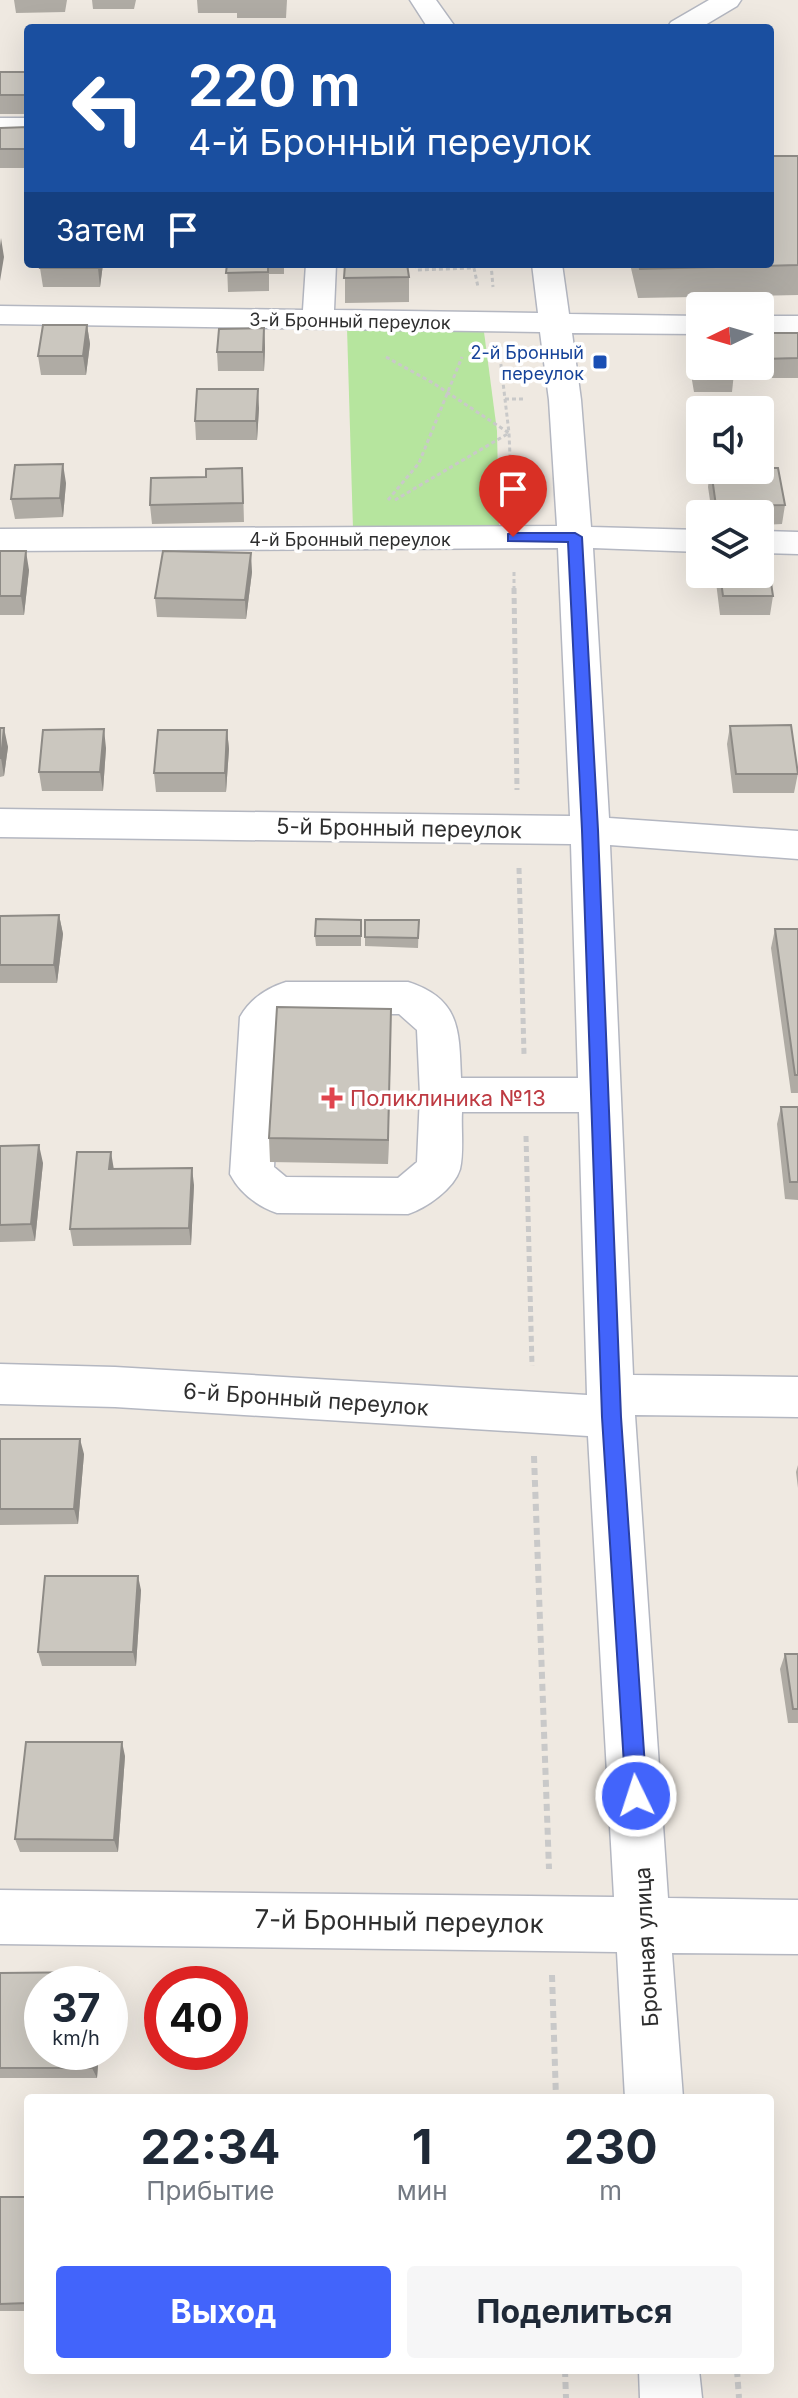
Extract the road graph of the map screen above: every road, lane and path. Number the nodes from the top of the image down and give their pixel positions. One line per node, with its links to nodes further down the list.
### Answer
1 (423, 0): 3 (street)
2 (728, 0): 4 (street)
3 (439, 24)
4 (688, 24)
5 (0, 127): 6 (street)
6 (24, 127)
7 (321, 268): 14 (street)
8 (417, 268): 10 (path)
9 (474, 268): 15 (path)
10 (474, 268)
11 (491, 268): 15 (path)
12 (548, 268): 16 (street, Бронная улица)
13 (0, 315): 14 (street, 3-й Бронный переулок)
14 (318, 321): 15 (street, 3-й Бронный переулок)
15 (486, 324): 16 (street, 3-й Бронный переулок); 21 (path); 22 (path)
16 (556, 325): 17 (street, 3-й Бронный переулок); 24 (street, Бронная улица)
17 (686, 325)
18 (774, 325): 19 (street)
19 (798, 325)
20 (381, 355): 21 (path)
21 (446, 394): 22 (path); 22 (path)
22 (509, 433): 23 (path)
23 (513, 537): 24 (street, 4-й Бронный переулок); 25 (street, 4-й Бронный переулок); 30 (path)
24 (575, 537): 26 (street, 4-й Бронный переулок); 31 (street, Бронная улица)
25 (0, 540)
26 (686, 541)
27 (774, 542): 28 (street)
28 (798, 543)
29 (0, 823): 30 (street, 5-й Бронный переулок)
30 (518, 830): 31 (street, 5-й Бронный переулок); 34 (path)
31 (590, 830): 32 (street, 5-й Бронный переулок); 35 (street, Бронная улица)
32 (798, 845)
33 (441, 1095): 33 (street); 34 (street)
34 (525, 1095): 35 (street); 39 (path)
35 (600, 1095): 38 (street, Бронная улица)
36 (0, 1384): 39 (street, 6-й Бронный переулок)
37 (798, 1397): 38 (street, 6-й Бронный переулок)
38 (611, 1406): 39 (street, 6-й Бронный переулок); 42 (street, Бронная улица)
39 (533, 1413): 41 (path)
40 (0, 1917): 41 (street, 7-й Бронный переулок)
41 (551, 1922): 42 (street, 7-й Бронный переулок); 44 (path)
42 (645, 1923): 43 (street, 7-й Бронный переулок); 45 (street, Бронная улица)
43 (798, 1927)
44 (556, 2094)
45 (654, 2094)
46 (565, 2374): 49 (path)
47 (669, 2374): 50 (street)
48 (737, 2374): 51 (path)
49 (566, 2398)
50 (671, 2398)
51 (739, 2398)

